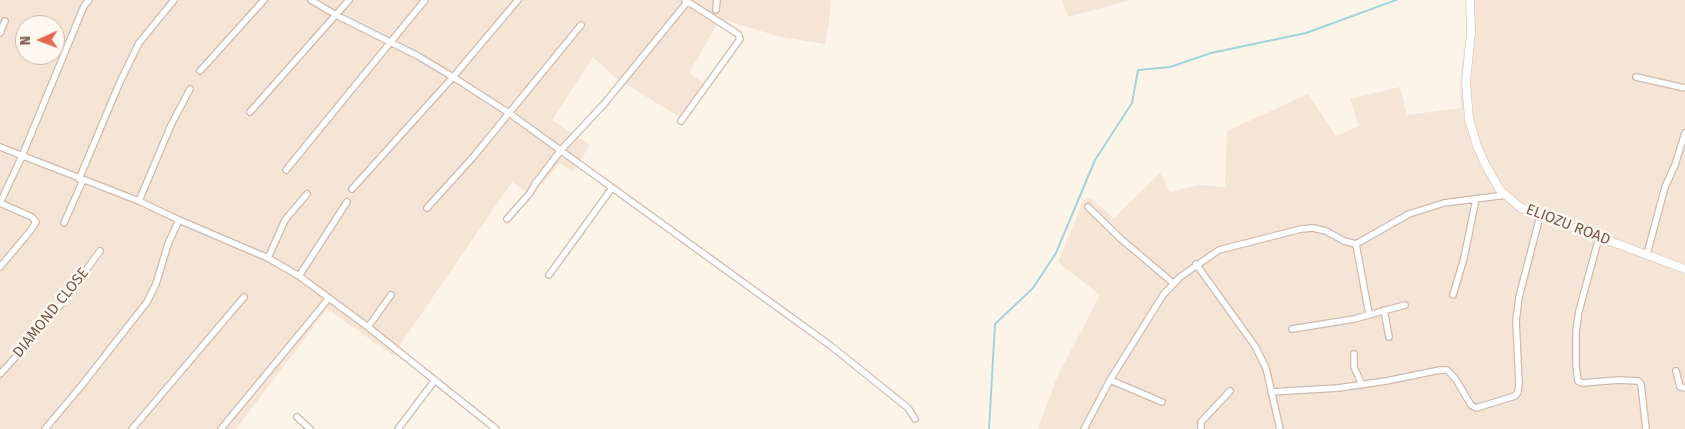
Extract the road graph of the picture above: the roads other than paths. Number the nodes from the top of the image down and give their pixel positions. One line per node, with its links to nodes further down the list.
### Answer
1 (89, 0): 28 (street)
2 (174, 0): 30 (street)
3 (264, 0): 17 (street)
4 (311, 0): 12 (street)
5 (349, 0): 12 (street)
6 (425, 0): 16 (street)
7 (518, 0): 18 (street)
8 (717, 0): 11 (street)
9 (1470, 0): 34 (street, ELIOZU ROAD)
10 (686, 1): 24 (street); 27 (street)
11 (716, 10)
12 (336, 15): 16 (street); 22 (street)
13 (5, 22): 15 (street)
14 (581, 25): 23 (street)
15 (0, 32)
16 (392, 42): 18 (street); 29 (street)
17 (200, 71)
18 (454, 77): 23 (street); 32 (street)
19 (1636, 77): 20 (street)
20 (1685, 88)
21 (190, 90): 36 (street)
22 (250, 112)
23 (509, 113): 27 (street); 40 (street)
24 (681, 121)
25 (1685, 133): 48 (street)
26 (0, 147): 28 (street)
27 (561, 150): 31 (street); 42 (street)
28 (22, 156): 30 (street); 38 (street)
29 (286, 170)
30 (81, 180): 36 (street); 44 (street)
31 (612, 188): 53 (street); 77 (street)
32 (352, 189)
33 (307, 194): 49 (street)
34 (1506, 196): 35 (street); 41 (street, ELIOZU ROAD)
35 (1476, 199): 46 (street); 57 (street)
36 (139, 201): 43 (street)
37 (347, 202): 54 (street)
38 (0, 203): 51 (street)
39 (1088, 207): 55 (street)
40 (427, 208)
41 (1540, 216): 45 (street, ELIOZU ROAD); 71 (street)
42 (507, 219)
43 (179, 220): 49 (street); 79 (street)
44 (64, 223)
45 (1599, 238): 48 (street, ELIOZU ROAD); 88 (street)
46 (1356, 244): 50 (street); 62 (street)
47 (100, 251): 68 (street, DIAMOND CLOSE)
48 (1647, 254): 52 (street, ELIOZU ROAD)
49 (268, 258): 54 (street)
50 (1196, 264): 55 (street); 74 (street)
51 (0, 267)
52 (1685, 269)
53 (549, 275)
54 (299, 276): 59 (street)
55 (1173, 283): 70 (street)
56 (391, 295): 63 (street)
57 (1453, 295)
58 (244, 297): 80 (street)
59 (329, 298): 63 (street); 81 (street)
60 (1405, 305): 61 (street)
61 (1384, 310): 62 (street); 65 (street)
62 (1369, 314): 64 (street)
63 (368, 327): 69 (street)
64 (1292, 329)
65 (1389, 337)
66 (1354, 354): 71 (street)
67 (1676, 371): 72 (street)
68 (0, 374)
69 (435, 380): 78 (street); 84 (street)
70 (1110, 380): 75 (street); 85 (street)
71 (1362, 385): 74 (street)
72 (1685, 388)
73 (1230, 391): 86 (street)
74 (1271, 392): 87 (street)
75 (1162, 402)
76 (296, 417): 82 (street)
77 (915, 420)
78 (400, 427): 83 (street)
79 (47, 428)
80 (132, 429)
81 (221, 429)
82 (310, 429)
83 (408, 429)
84 (496, 429)
85 (1084, 429)
86 (1201, 429)
87 (1280, 429)
88 (1646, 429)

